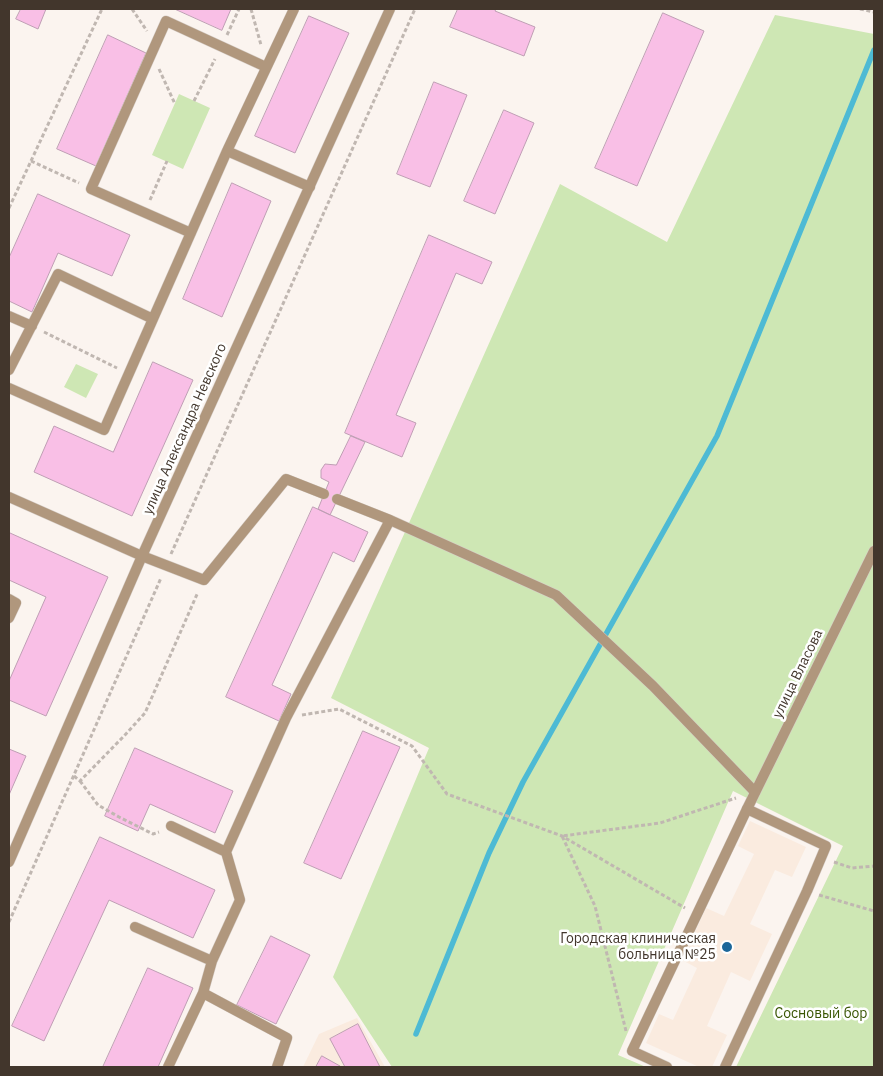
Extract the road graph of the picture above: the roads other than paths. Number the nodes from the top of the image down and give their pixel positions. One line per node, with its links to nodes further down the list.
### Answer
1 (294, 9): 3 (street)
2 (390, 9): 5 (street, улица Александра Невского)
3 (266, 67): 4 (street); 6 (street)
4 (227, 150): 5 (street); 6 (street)
5 (310, 187): 17 (street, улица Александра Невского)
6 (191, 233): 8 (street)
7 (9, 316): 9 (street)
8 (153, 318): 9 (street); 11 (street)
9 (32, 326): 10 (street)
10 (9, 370)
11 (9, 388)
12 (324, 494): 17 (street)
13 (9, 497): 17 (street)
14 (338, 499): 15 (street)
15 (390, 520): 20 (street); 23 (street)
16 (874, 551): 20 (street, улица Власова)
17 (142, 556): 24 (street, улица Александра Невского)
18 (9, 599): 19 (street)
19 (9, 618)
20 (755, 792): 21 (street, улица Власова)
21 (747, 809): 30 (street, улица Власова); 31 (street)
22 (171, 826): 23 (street)
23 (226, 852): 26 (street)
24 (9, 862)
25 (135, 927): 26 (street)
26 (212, 961): 27 (street)
27 (203, 993): 28 (street); 29 (street)
28 (168, 1067)
29 (278, 1067)
30 (667, 1067)
31 (725, 1067)

